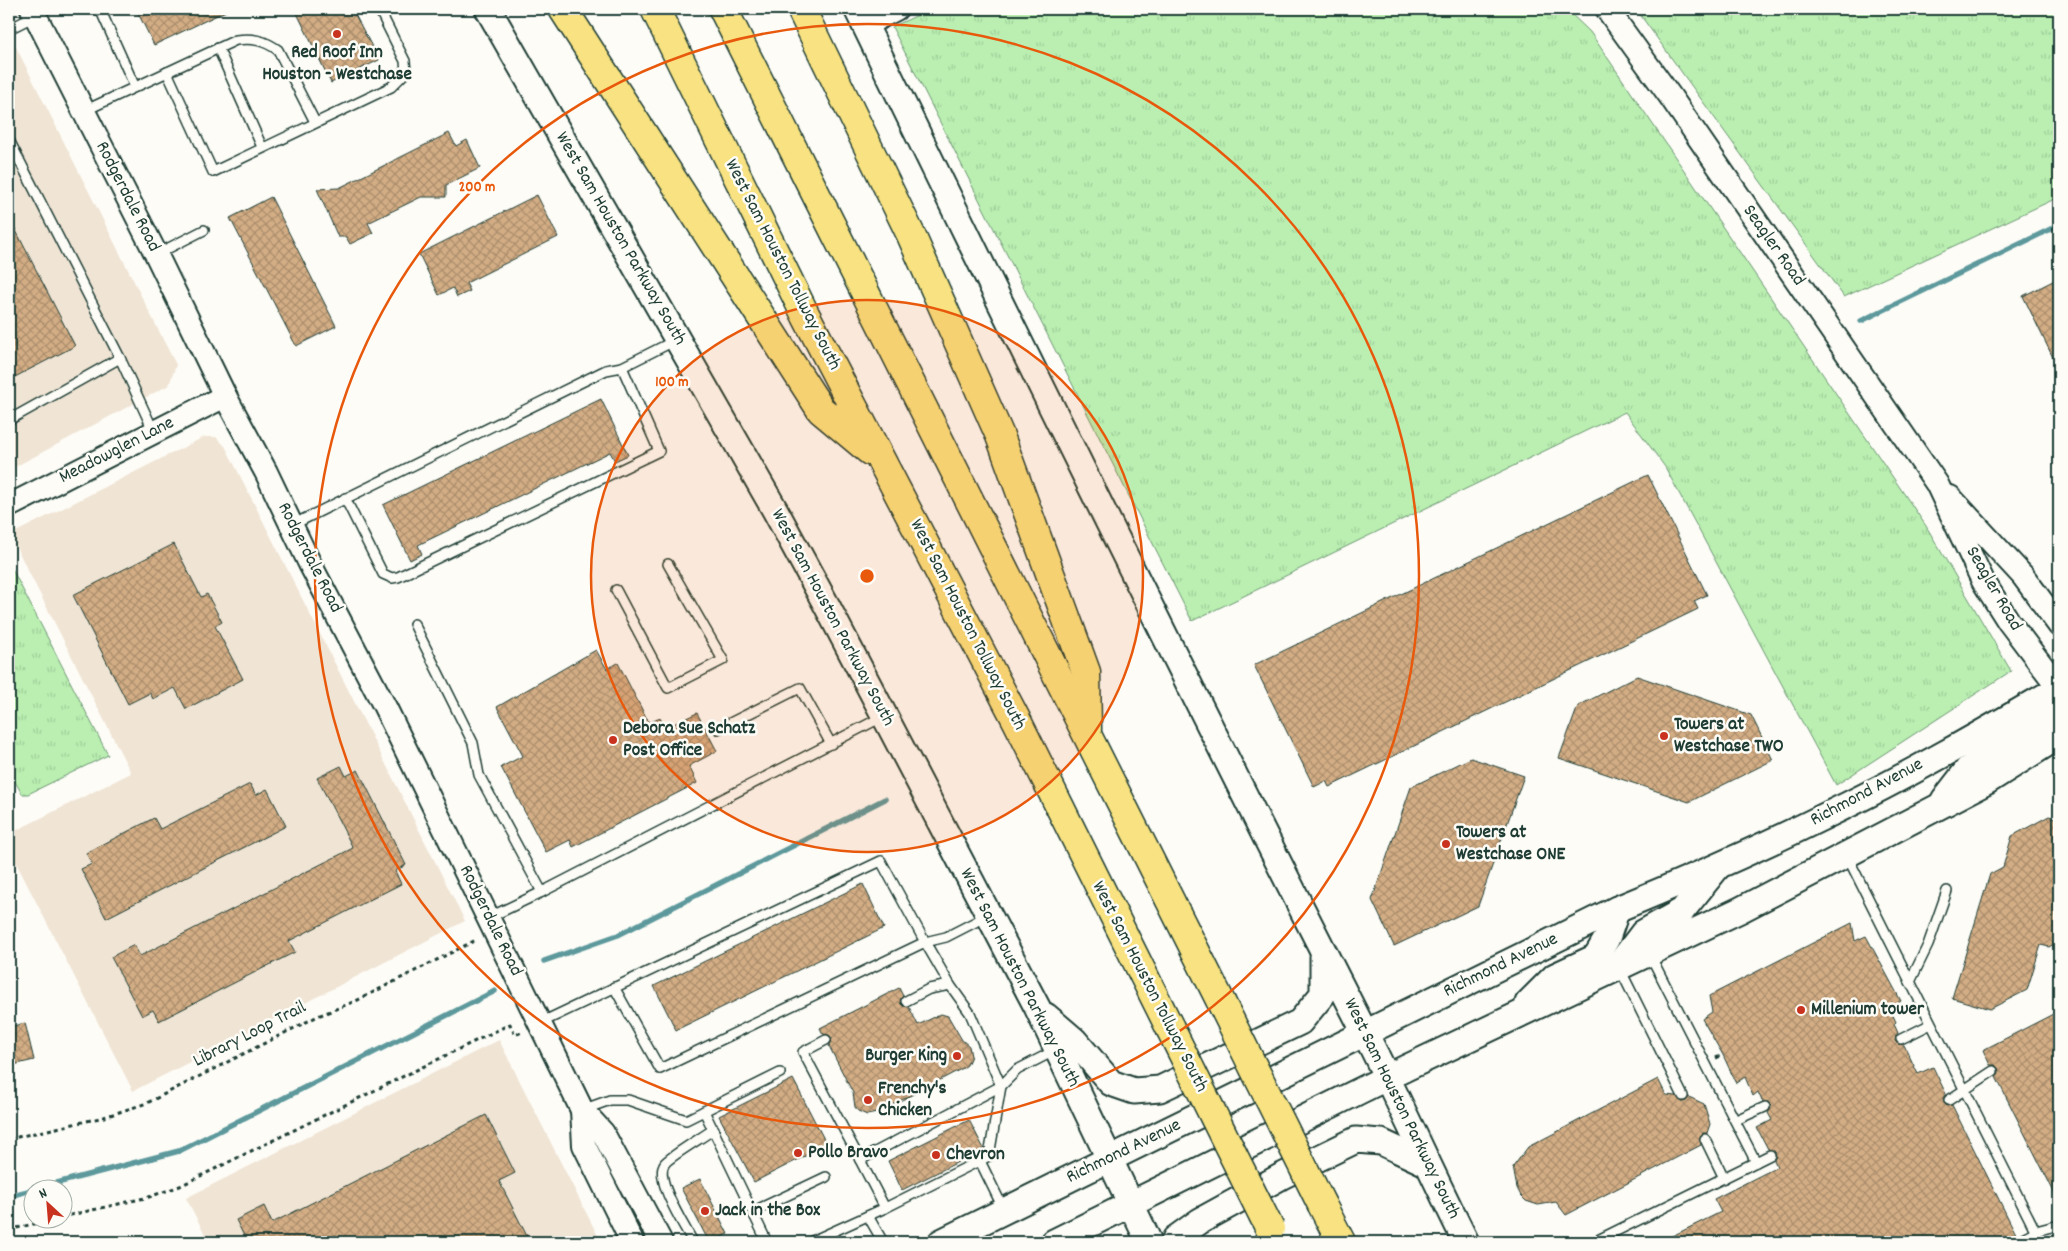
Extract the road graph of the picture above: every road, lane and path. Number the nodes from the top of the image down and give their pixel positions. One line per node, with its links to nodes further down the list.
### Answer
1 (100, 9): 15 (lane)
2 (379, 9): 17 (lane)
3 (488, 9): 22 (main road, West Sam Houston Parkway South)
4 (563, 9): 28 (highway)
5 (655, 9): 28 (highway, West Sam Houston Tollway South)
6 (723, 9): 41 (highway)
7 (801, 9): 41 (highway)
8 (896, 9): 11 (street)
9 (1607, 9): 29 (street, Seagler Road)
10 (34, 12): 12 (lane); 16 (street, Rodgerdale Road)
11 (861, 17): 54 (main road, West Sam Houston Parkway South)
12 (9, 29)
13 (218, 48): 14 (lane); 17 (lane); 19 (lane)
14 (167, 72): 15 (lane); 19 (lane)
15 (135, 87): 16 (lane)
16 (84, 111): 21 (street, Rodgerdale Road)
17 (315, 122): 19 (lane)
18 (9, 140): 23 (lane)
19 (262, 147)
20 (204, 230): 21 (lane)
21 (156, 254): 25 (street, Rodgerdale Road)
22 (677, 339): 24 (lane); 39 (main road, West Sam Houston Parkway South)
23 (120, 358): 26 (lane); 27 (lane)
24 (622, 367): 30 (lane); 30 (lane)
25 (225, 396): 27 (street, Meadowglen Lane); 32 (street, Rodgerdale Road)
26 (9, 420)
27 (154, 432): 31 (street, Meadowglen Lane)
28 (881, 460): 100 (highway, West Sam Houston Tollway South, bridge)
29 (1937, 484): 36 (street, Seagler Road); 37 (street, Seagler Road)
30 (345, 498): 32 (lane)
31 (9, 506)
32 (292, 525): 51 (street, Rodgerdale Road)
33 (668, 564): 34 (lane)
34 (616, 590)
35 (414, 624): 48 (lane)
36 (2059, 625)
37 (2059, 688): 46 (main road, Richmond Avenue)
38 (2059, 710): 44 (main road)
39 (885, 716): 43 (lane); 50 (main road, West Sam Houston Parkway South)
40 (718, 729): 43 (lane)
41 (1087, 735): 112 (highway, bridge)
42 (2059, 736): 44 (main road)
43 (831, 744): 48 (lane)
44 (1940, 806): 45 (main road)
45 (1847, 855): 53 (main road); 56 (lane)
46 (1717, 867): 49 (main road, Richmond Avenue); 55 (main road)
47 (1947, 891): 56 (lane)
48 (542, 892): 51 (lane)
49 (1616, 909): 61 (main road); 64 (main road, Richmond Avenue)
50 (988, 916): 52 (lane); 60 (main road, West Sam Houston Parkway South)
51 (492, 924): 62 (street, Rodgerdale Road); 80 (path, Library Loop Trail)
52 (925, 942): 57 (lane); 58 (lane); 58 (lane)
53 (1648, 952): 55 (main road); 78 (lane)
54 (1323, 954): 60 (main road); 64 (main road, West Sam Houston Parkway South)
55 (1618, 966): 61 (main road); 73 (lane)
56 (1910, 982): 63 (lane)
57 (950, 985): 59 (lane); 71 (lane)
58 (614, 988): 62 (lane)
59 (906, 1001)
60 (1037, 1007): 67 (main road, West Sam Houston Parkway South)
61 (1515, 1016): 70 (main road)
62 (538, 1019): 76 (street, Rodgerdale Road); 94 (path)
63 (1931, 1024): 65 (lane); 72 (lane)
64 (1365, 1033): 70 (main road, West Sam Houston Parkway South); 83 (main road, Richmond Avenue)
65 (1901, 1039)
66 (826, 1040): 84 (lane)
67 (1057, 1050): 71 (lane); 83 (main road, West Sam Houston Parkway South)
68 (1993, 1071): 72 (lane)
69 (780, 1073): 77 (lane)
70 (1386, 1078): 87 (main road, West Sam Houston Parkway South); 90 (main road)
71 (1001, 1086): 84 (lane); 85 (lane)
72 (1964, 1088): 74 (lane); 99 (lane)
73 (1683, 1096)
74 (1949, 1100)
75 (1765, 1107): 78 (lane)
76 (582, 1110): 77 (lane); 102 (street, Rodgerdale Road); 103 (street, Rodgerdale Road)
77 (704, 1111): 79 (lane)
78 (1736, 1120): 86 (lane)
79 (714, 1129): 93 (lane); 104 (lane)
80 (9, 1139)
81 (1705, 1139): 89 (lane)
82 (1770, 1156): 86 (lane)
83 (1108, 1158): 90 (main road, West Sam Houston Parkway South); 92 (main road, Richmond Avenue)
84 (860, 1160): 91 (lane)
85 (980, 1161): 91 (lane); 92 (lane)
86 (1756, 1162): 89 (lane)
87 (1426, 1163): 111 (main road); 113 (main road, West Sam Houston Parkway South)
88 (826, 1177): 93 (lane)
89 (1724, 1178): 114 (lane)
90 (1131, 1205): 109 (main road); 110 (main road, West Sam Houston Parkway South)
91 (885, 1208): 95 (lane)
92 (1004, 1210): 108 (main road, Richmond Avenue)
93 (752, 1212): 105 (lane)
94 (72, 1215)
95 (868, 1216): 106 (lane); 107 (lane)
96 (2059, 1225): 99 (lane)
97 (22, 1227): 98 (path)
98 (9, 1230)
99 (2036, 1231): 101 (lane); 115 (lane)
100 (1269, 1237)
101 (2019, 1240)
102 (632, 1242)
103 (661, 1242)
104 (693, 1242)
105 (767, 1242)
106 (810, 1242)
107 (883, 1242)
108 (941, 1242)
109 (1054, 1242)
110 (1149, 1242)
111 (1174, 1242)
112 (1341, 1242)
113 (1466, 1242)
114 (1594, 1242)
115 (2041, 1242)

